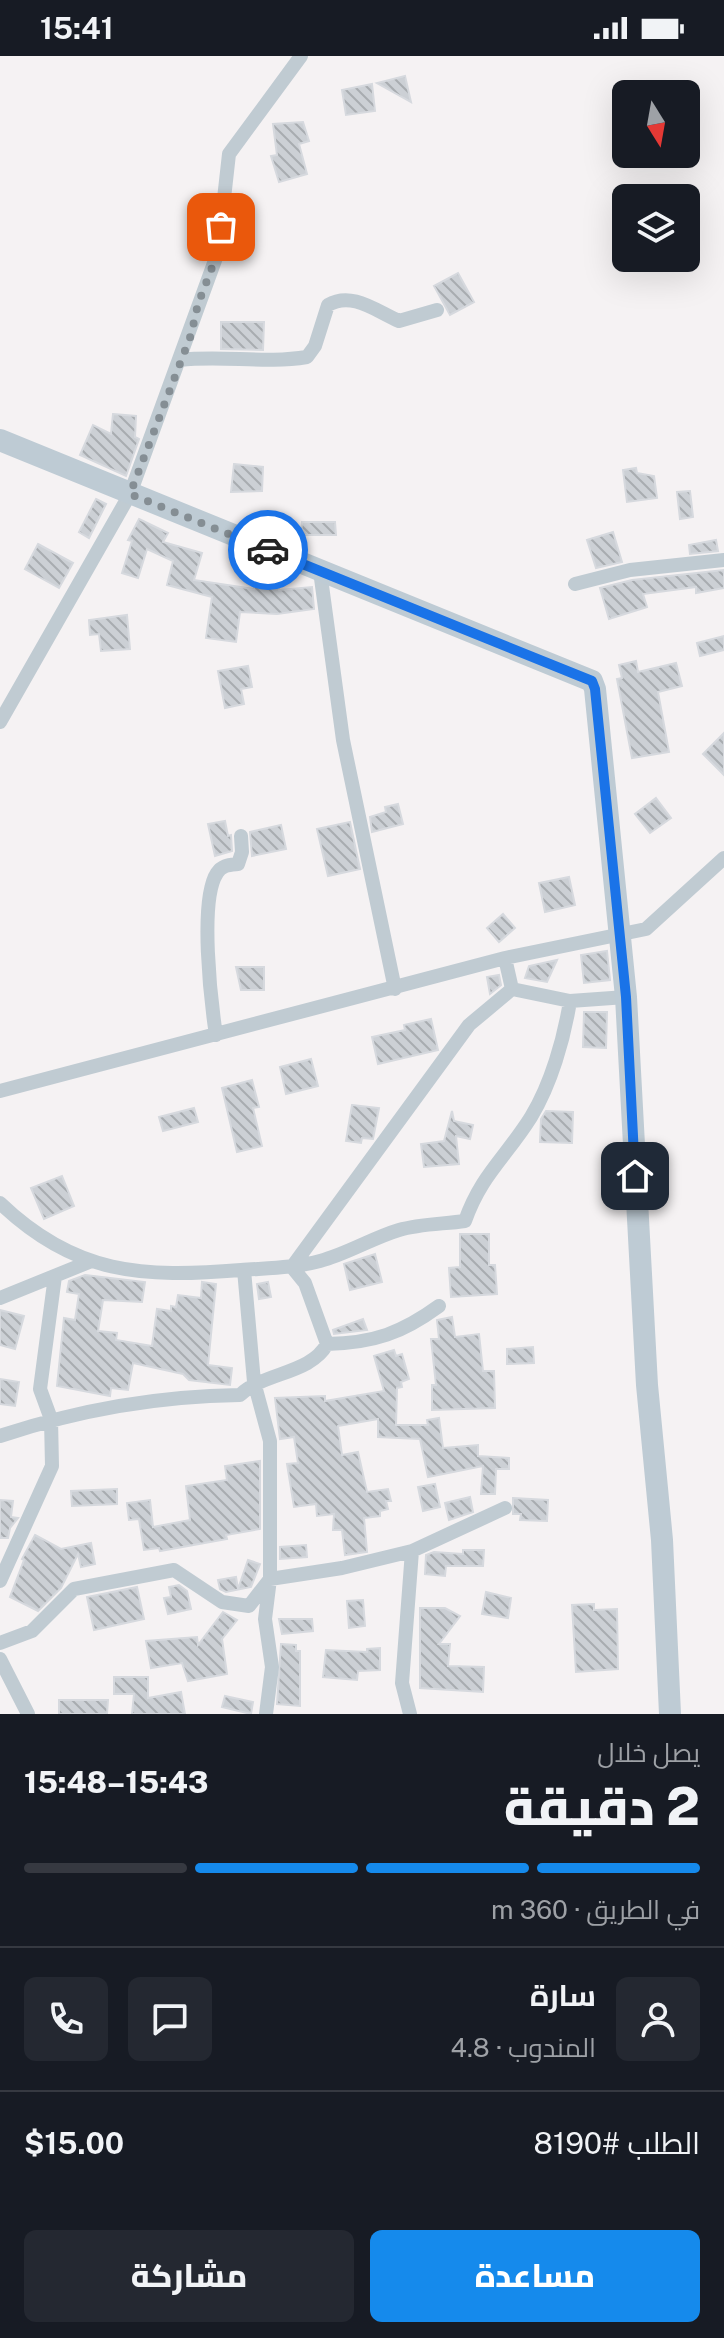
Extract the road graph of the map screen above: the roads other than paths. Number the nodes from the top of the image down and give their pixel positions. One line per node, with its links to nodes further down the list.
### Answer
1 (301, 56): 3 (street)
2 (437, 310): 3 (street)
3 (180, 360): 5 (street)
4 (0, 440): 5 (street)
5 (130, 494): 7 (street); 9 (street)
6 (724, 560): 8 (street)
7 (320, 571): 12 (street); 14 (street)
8 (575, 584)
9 (0, 722)
10 (241, 836): 18 (street)
11 (724, 858): 12 (street)
12 (618, 934): 13 (street); 16 (street)
13 (505, 958): 14 (street); 15 (street)
14 (395, 989): 18 (street)
15 (512, 989): 17 (street); 22 (street)
16 (626, 997): 17 (street); 40 (street)
17 (570, 1001): 22 (street)
18 (216, 1035): 19 (street)
19 (0, 1091)
20 (0, 1203): 21 (street)
21 (89, 1262): 23 (street); 24 (street)
22 (292, 1267): 23 (street); 27 (street)
23 (244, 1270): 28 (street)
24 (55, 1276): 25 (street); 29 (street)
25 (0, 1298)
26 (439, 1306): 27 (street)
27 (327, 1344): 28 (street)
28 (254, 1382): 29 (street); 33 (street)
29 (51, 1419): 30 (street); 34 (street)
30 (0, 1436)
31 (505, 1508): 32 (street)
32 (412, 1551): 33 (street); 39 (street)
33 (270, 1579): 35 (street); 38 (street)
34 (0, 1581)
35 (0, 1643)
36 (0, 1659): 37 (street)
37 (28, 1714)
38 (266, 1714)
39 (410, 1714)
40 (670, 1714)

